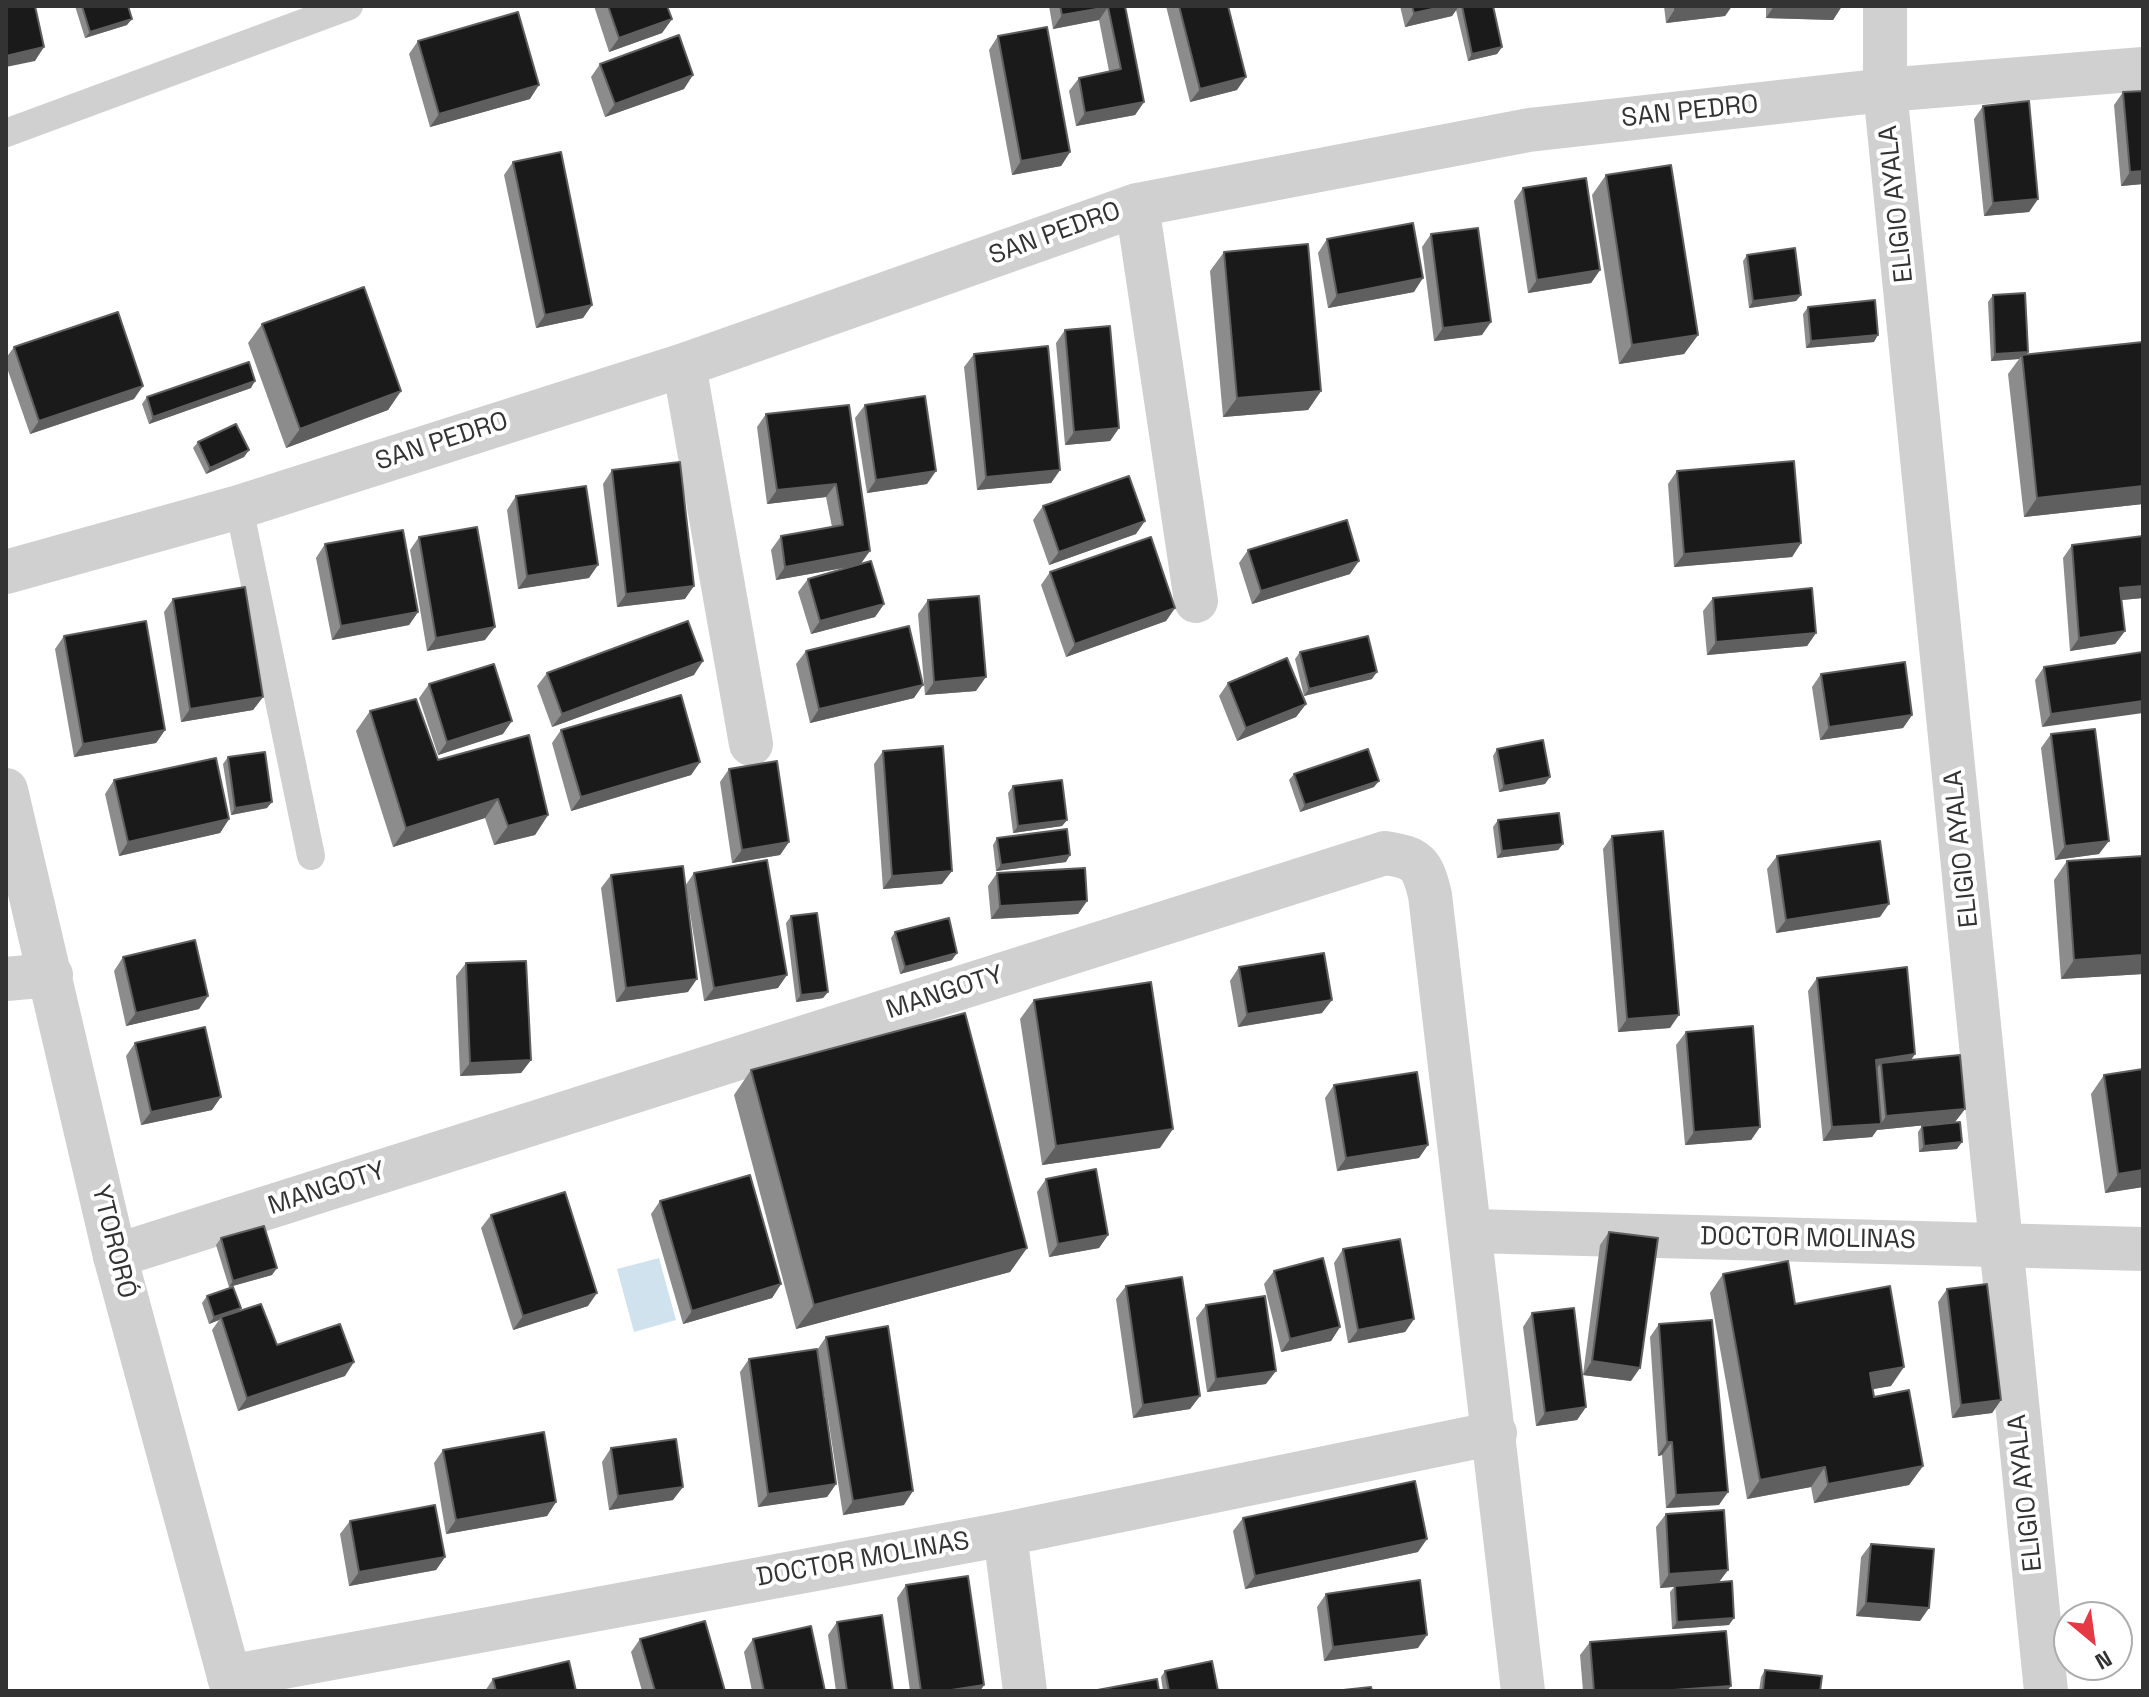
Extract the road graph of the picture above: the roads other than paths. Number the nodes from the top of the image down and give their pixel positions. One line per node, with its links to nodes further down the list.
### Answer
1 (349, 6): 5 (lane)
2 (1885, 6): 4 (street, ELIGIO AYALA)
3 (2143, 69): 4 (street, SAN PEDRO)
4 (1885, 90): 6 (street, SAN PEDRO); 17 (street, ELIGIO AYALA)
5 (6, 133)
6 (1137, 205): 7 (street, SAN PEDRO); 10 (street)
7 (684, 365): 8 (street, SAN PEDRO); 11 (street)
8 (239, 507): 9 (street, SAN PEDRO); 13 (lane)
9 (6, 572)
10 (1196, 601)
11 (751, 744)
12 (6, 790): 14 (street, YTORORÓ)
13 (311, 856)
14 (51, 975): 15 (street); 19 (street, YTORORÓ)
15 (6, 979)
16 (1472, 1231): 17 (street, DOCTOR MOLINAS); 19 (street, MANGOTY); 20 (street)
17 (2001, 1243): 18 (street, DOCTOR MOLINAS); 25 (street, ELIGIO AYALA)
18 (2143, 1249)
19 (115, 1256): 22 (street, YTORORÓ)
20 (1495, 1433): 21 (street, DOCTOR MOLINAS); 24 (street)
21 (1005, 1534): 22 (street, DOCTOR MOLINAS); 23 (street)
22 (231, 1684)
23 (1025, 1691)
24 (1523, 1691)
25 (2046, 1691)

